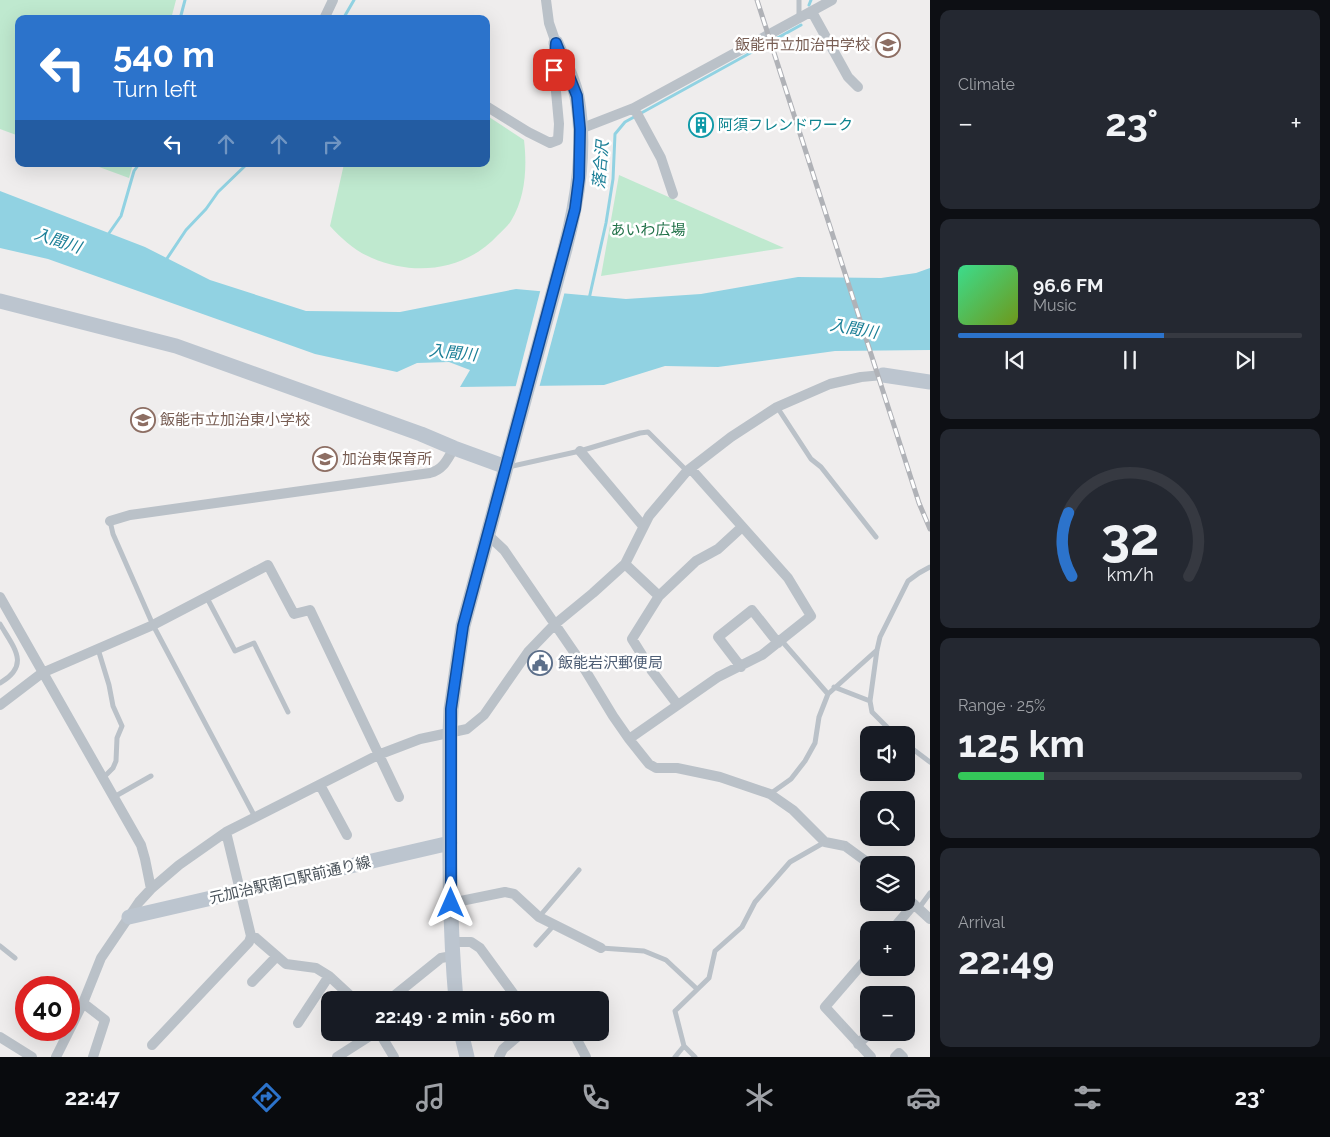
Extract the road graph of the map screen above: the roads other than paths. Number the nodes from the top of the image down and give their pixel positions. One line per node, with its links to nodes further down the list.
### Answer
1 (333, 0): 6 (street)
2 (546, 0): 8 (street)
3 (799, 0): 7 (lane)
4 (832, 0): 5 (street)
5 (812, 12): 7 (street); 9 (street)
6 (326, 15)
7 (799, 19): 11 (street)
8 (556, 43): 10 (street); 12 (street)
9 (858, 87)
10 (490, 108)
11 (637, 112): 12 (street); 13 (street)
12 (580, 129): 20 (street)
13 (673, 194)
14 (0, 301): 18 (street)
15 (883, 375): 16 (street); 17 (street)
16 (930, 382)
17 (776, 407): 21 (street); 26 (lane)
18 (454, 448): 20 (street); 22 (street)
19 (580, 452): 20 (lane); 21 (lane); 23 (street)
20 (506, 467): 25 (street)
21 (689, 470): 23 (street); 24 (street)
22 (110, 520): 33 (lane)
23 (643, 526): 27 (street)
24 (742, 528): 29 (street); 35 (street)
25 (488, 535): 34 (street); 48 (street)
26 (876, 536)
27 (625, 564): 29 (street); 34 (street)
28 (930, 568): 37 (lane)
29 (659, 596): 44 (street)
30 (0, 597): 39 (street)
31 (207, 598): 33 (street); 46 (lane); 51 (street)
32 (0, 624): 40 (lane)
33 (153, 625): 36 (street); 59 (lane)
34 (554, 625): 48 (street); 49 (street)
35 (779, 641): 38 (street); 38 (street); 42 (lane)
36 (98, 648): 39 (street); 54 (lane)
37 (877, 650): 41 (lane); 43 (lane)
38 (741, 667): 44 (street)
39 (42, 672): 45 (street); 54 (street)
40 (0, 683)
41 (834, 687): 42 (lane); 43 (lane)
42 (828, 694): 56 (lane)
43 (870, 701): 47 (lane)
44 (677, 704): 49 (street)
45 (0, 705)
46 (288, 712)
47 (885, 726)
48 (450, 733): 51 (street); 63 (street)
49 (628, 739): 56 (street)
50 (915, 751): 52 (lane)
51 (378, 755): 55 (street); 58 (street)
52 (930, 762)
53 (151, 776): 57 (lane)
54 (103, 778): 57 (street)
55 (320, 786): 59 (street); 61 (street)
56 (770, 794): 62 (street)
57 (114, 797): 66 (street)
58 (400, 798)
59 (256, 818): 60 (street)
60 (226, 832): 66 (street); 67 (street)
61 (347, 835)
62 (825, 842): 64 (street); 88 (lane)
63 (450, 843): 67 (street, 元加治駅南口駅前通り線); 70 (street)
64 (860, 857)
65 (579, 870): 74 (lane)
66 (150, 889): 73 (street)
67 (240, 892): 73 (street, 元加治駅南口駅前通り線); 78 (street)
68 (930, 893): 69 (lane)
69 (915, 902)
70 (451, 903): 74 (street); 82 (street)
71 (915, 905): 75 (street)
72 (907, 911): 76 (street)
73 (129, 917): 93 (street)
74 (539, 917): 77 (street)
75 (930, 919)
76 (899, 921)
77 (554, 925): 79 (lane); 81 (street)
78 (251, 936): 83 (street); 103 (street)
79 (536, 945)
80 (0, 946): 84 (lane)
81 (601, 948): 88 (lane)
82 (452, 949): 90 (street); 91 (street); 92 (street)
83 (277, 956): 86 (street); 87 (street)
84 (15, 958)
85 (860, 966): 102 (street)
86 (329, 976): 89 (street); 94 (street)
87 (252, 982)
88 (696, 989): 104 (lane)
89 (346, 991)
90 (400, 991)
91 (455, 991)
92 (511, 991)
93 (83, 1003): 106 (street); 107 (street)
94 (298, 1023)
95 (0, 1037): 105 (street)
96 (363, 1041): 108 (street)
97 (384, 1041): 109 (street)
98 (463, 1041): 110 (street)
99 (512, 1041): 111 (street)
100 (577, 1041): 112 (street)
101 (861, 1041): 102 (street)
102 (858, 1044): 115 (street)
103 (152, 1045)
104 (684, 1046): 113 (lane); 114 (lane)
105 (32, 1057)
106 (56, 1057)
107 (93, 1057)
108 (337, 1057)
109 (394, 1057)
110 (467, 1057)
111 (498, 1057)
112 (586, 1057)
113 (675, 1057)
114 (695, 1057)
115 (871, 1057)
116 (895, 1057): 117 (street)
117 (903, 1057)

